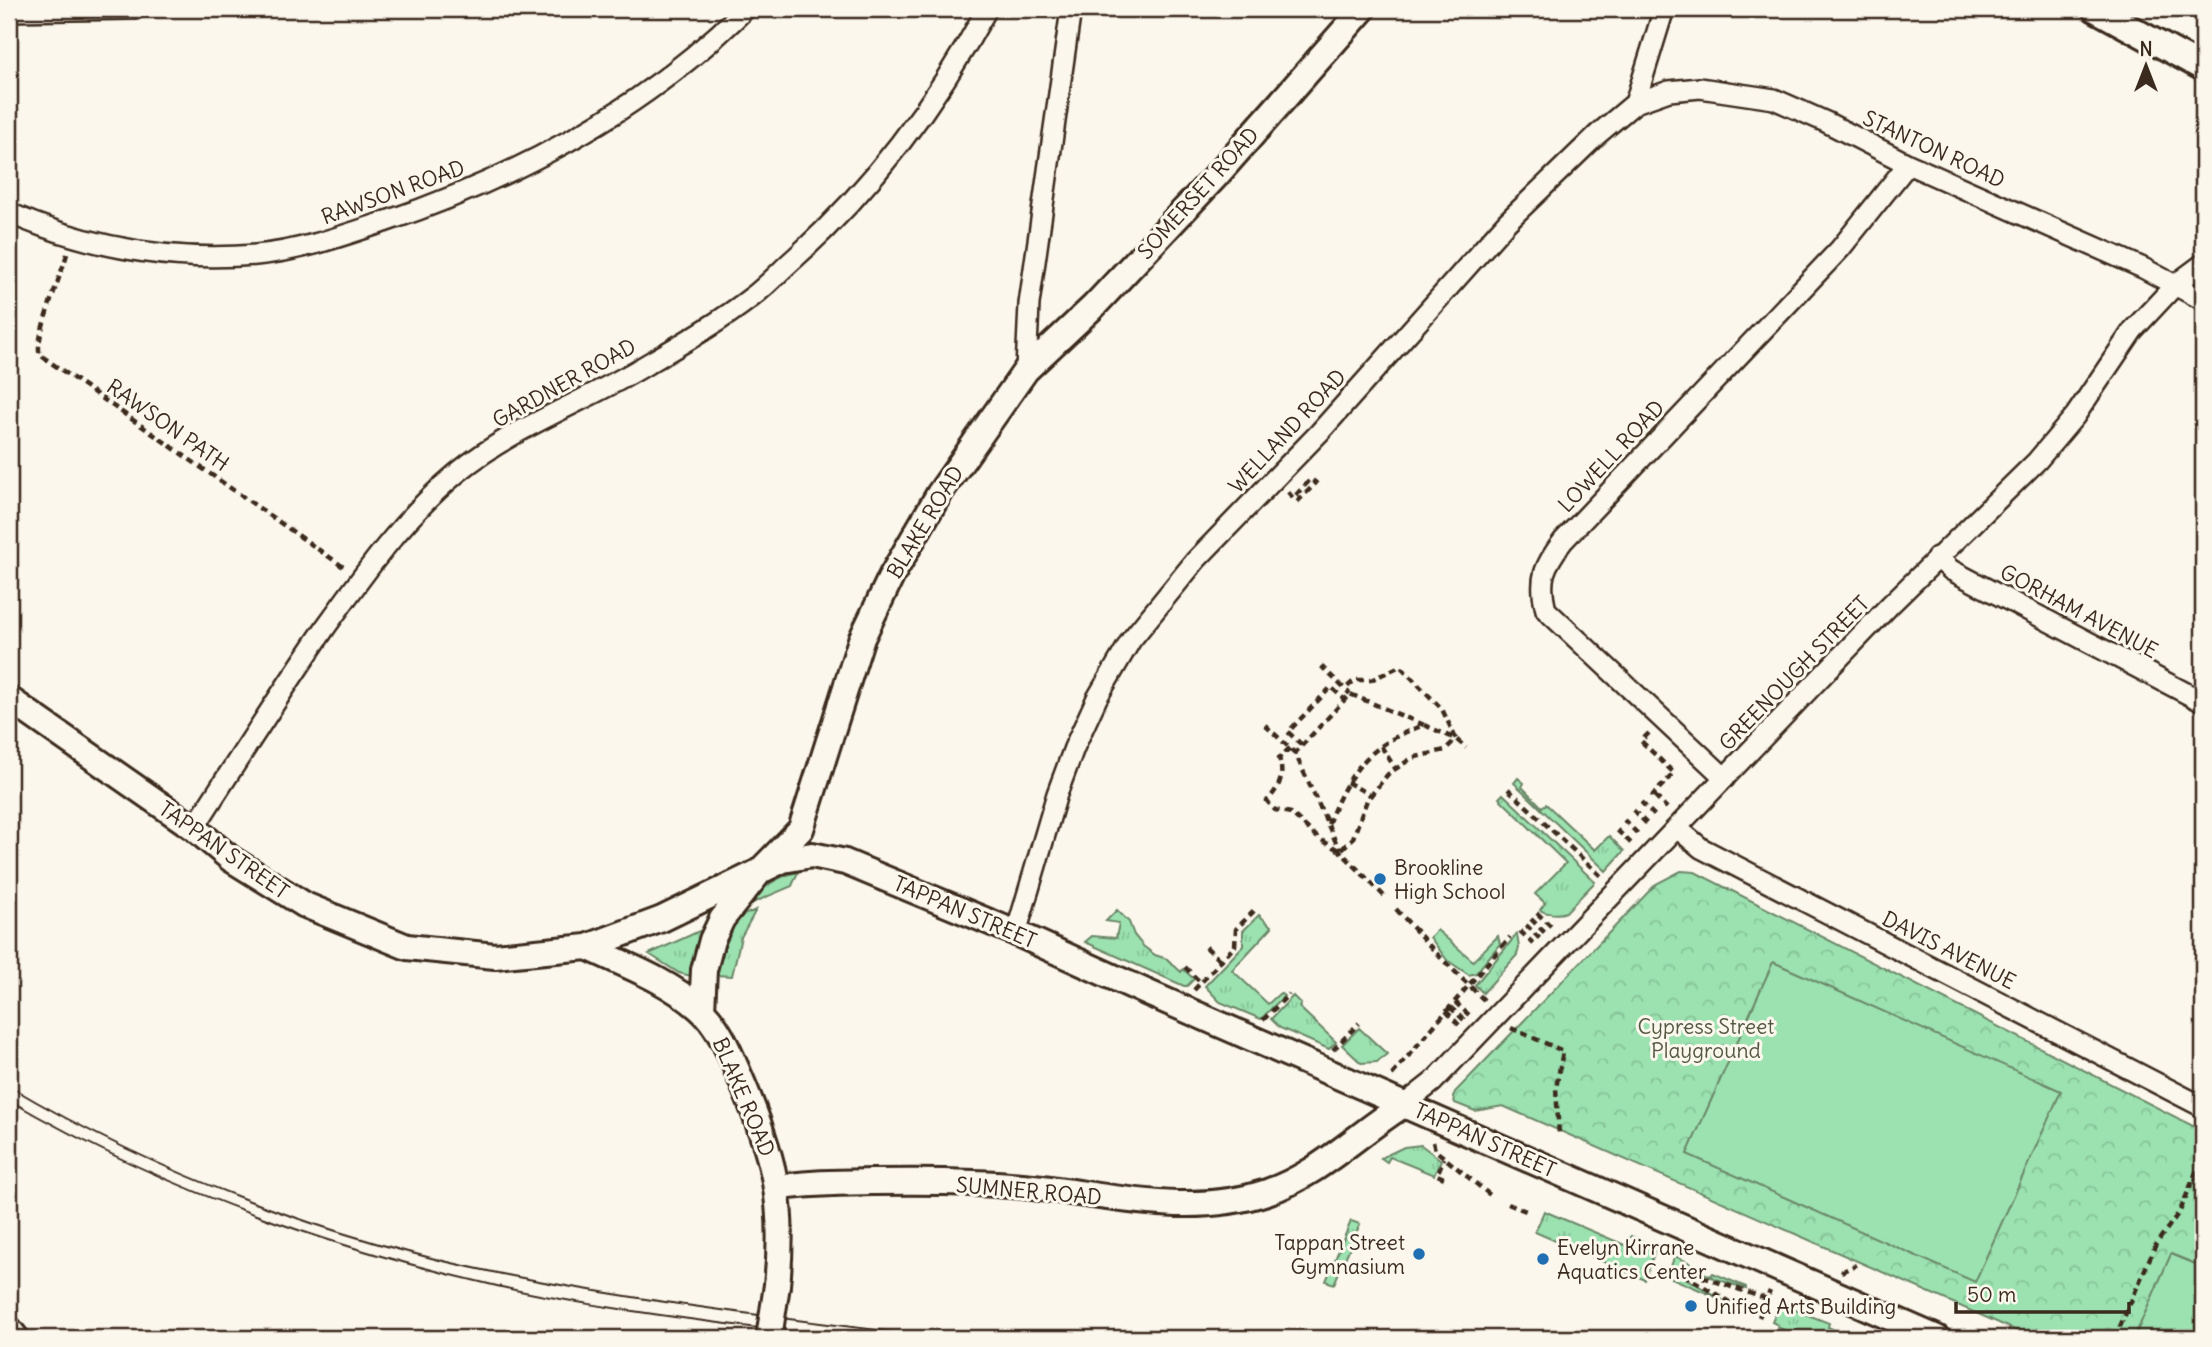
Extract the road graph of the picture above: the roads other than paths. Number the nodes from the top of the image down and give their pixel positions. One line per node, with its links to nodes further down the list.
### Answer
1 (135, 9): 8 (street)
2 (745, 9): 12 (street, RAWSON ROAD)
3 (987, 9): 21 (street, GARDNER ROAD)
4 (1071, 9): 16 (street)
5 (1363, 9): 16 (street, SOMERSET ROAD)
6 (1664, 9): 10 (street)
7 (2095, 9): 9 (street)
8 (9, 11)
9 (2203, 68)
10 (1635, 103): 11 (street, STANTON ROAD); 24 (street, WELLAND ROAD)
11 (1908, 164): 14 (street, STANTON ROAD); 20 (street, LOWELL ROAD)
12 (9, 213)
13 (2203, 264): 14 (street, GREENOUGH STREET)
14 (2176, 285): 15 (street, STANTON ROAD); 17 (street, GREENOUGH STREET)
15 (2203, 300)
16 (1026, 370): 23 (street, BLAKE ROAD)
17 (1937, 557): 19 (street, GORHAM AVENUE); 20 (street, GREENOUGH STREET)
18 (9, 699): 21 (street, TAPPAN STREET)
19 (2203, 702)
20 (1725, 778): 22 (street, GREENOUGH STREET)
21 (194, 828): 25 (street, TAPPAN STREET)
22 (1677, 828): 27 (street, GREENOUGH STREET); 28 (street, DAVIS AVENUE)
23 (762, 869): 24 (street, TAPPAN STREET); 25 (street, TAPPAN STREET); 26 (street, BLAKE ROAD)
24 (1016, 933): 27 (street, TAPPAN STREET)
25 (587, 947): 26 (street, BLAKE ROAD)
26 (702, 1010): 29 (street, BLAKE ROAD)
27 (1405, 1104): 29 (street, SUMNER ROAD); 33 (street, TAPPAN STREET)
28 (2203, 1107)
29 (777, 1188): 32 (street, bridge)
30 (9, 1329): 31 (street)
31 (16, 1338)
32 (769, 1338)
33 (1937, 1338)

